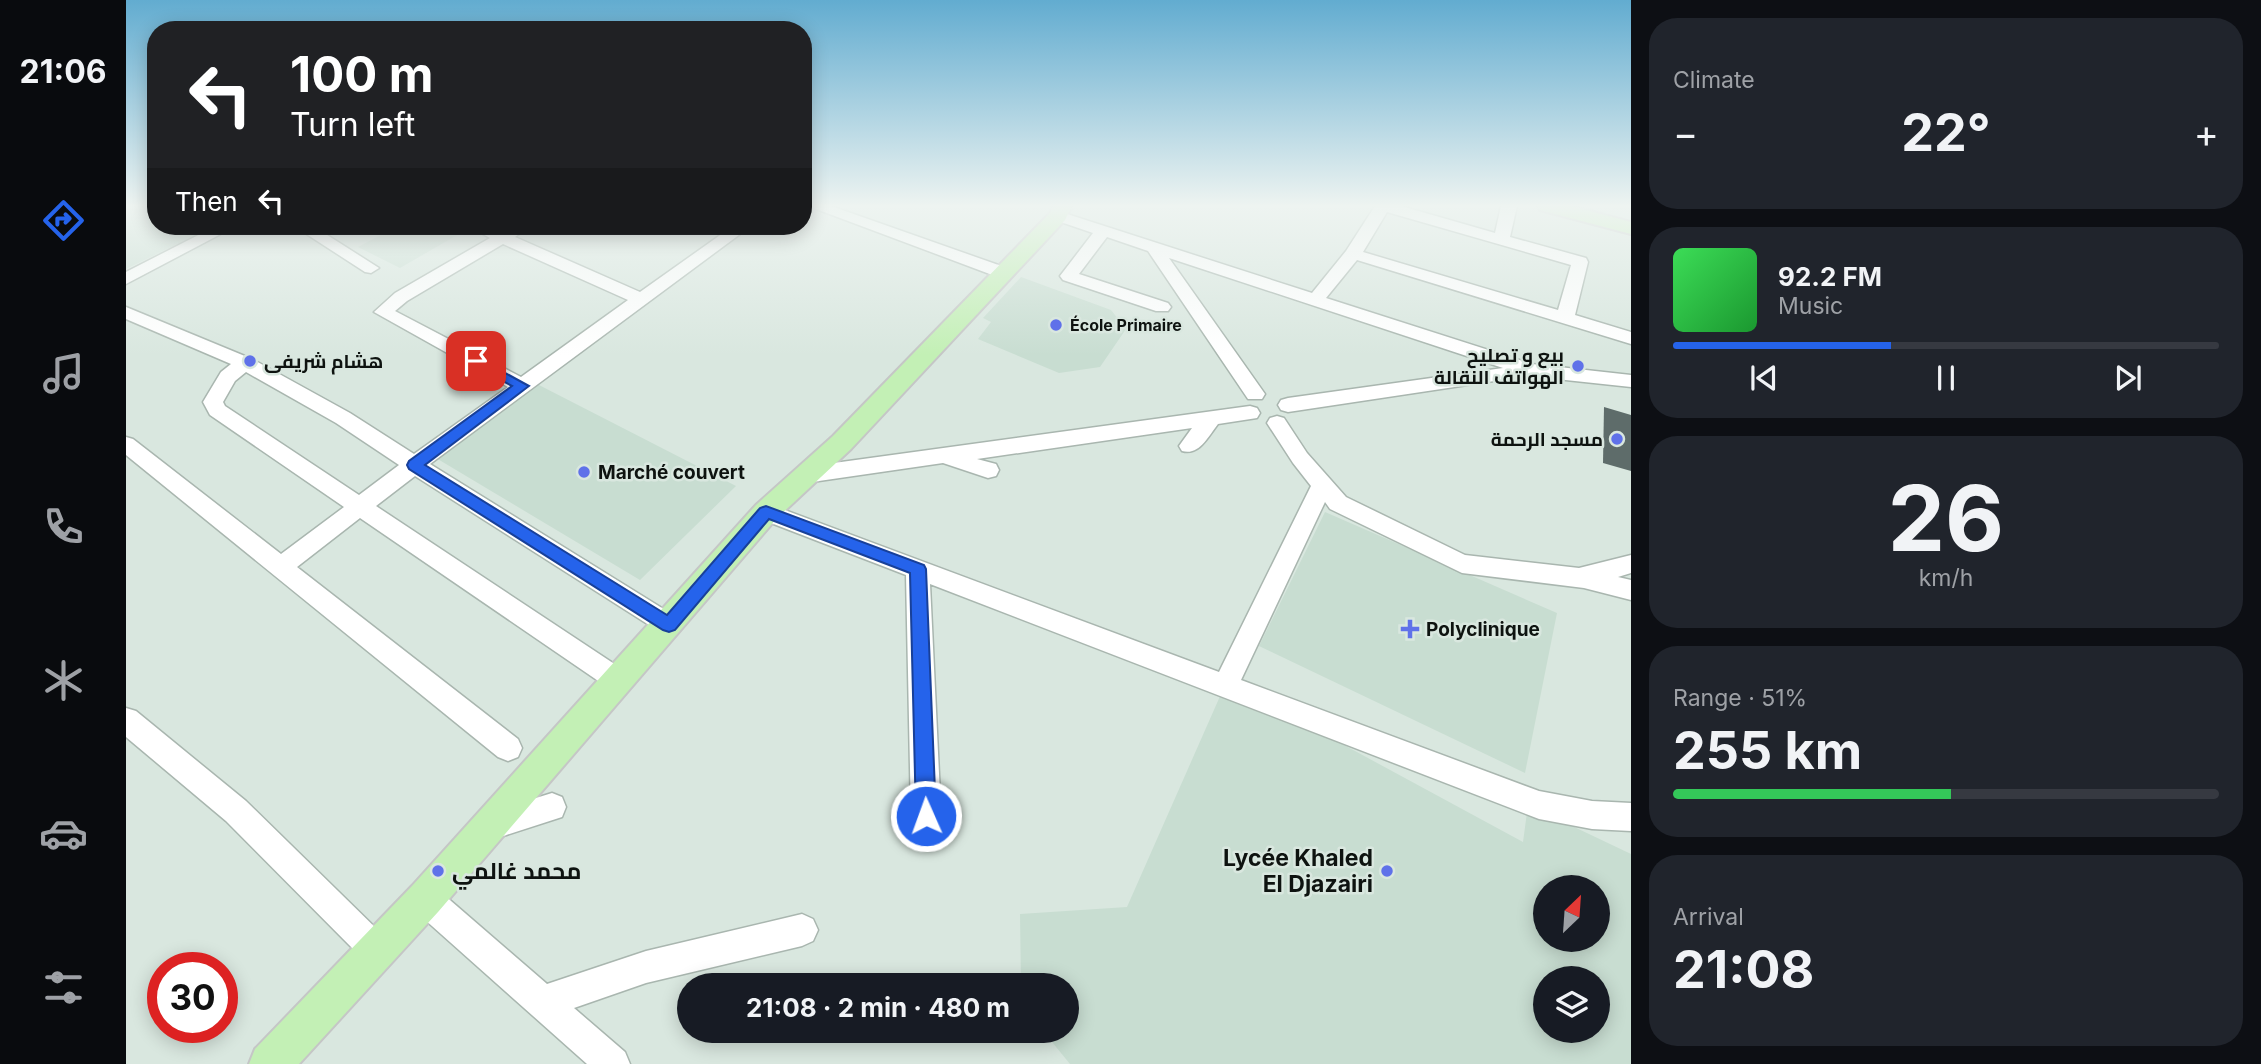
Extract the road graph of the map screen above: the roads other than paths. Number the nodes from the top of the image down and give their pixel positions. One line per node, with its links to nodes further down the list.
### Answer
1 (171, 256): 16 (street)
2 (351, 256): 14 (street)
3 (471, 256): 26 (street)
4 (544, 256): 18 (street)
5 (702, 256): 18 (street)
6 (955, 256): 15 (street)
7 (1017, 256): 15 (main road)
8 (1084, 256): 17 (street)
9 (1159, 256): 17 (street)
10 (1178, 256): 19 (street)
11 (1352, 256): 19 (street)
12 (1358, 256): 21 (street)
13 (1557, 256): 21 (street)
14 (371, 268)
15 (1001, 272): 35 (main road)
16 (126, 279)
17 (1185, 293): 27 (street)
18 (641, 299): 26 (street)
19 (1316, 299): 24 (street)
20 (126, 312): 23 (street)
21 (1565, 318): 22 (street)
22 (1631, 338)
23 (244, 363): 33 (street); 37 (street)
24 (1530, 370): 25 (street); 28 (street)
25 (1631, 381)
26 (522, 386): 33 (street)
27 (1252, 404): 28 (street); 29 (street)
28 (1282, 414): 36 (street)
29 (1211, 419): 31 (street); 32 (street)
30 (126, 444): 40 (street)
31 (1189, 446)
32 (943, 455): 34 (street); 35 (street)
33 (414, 465): 37 (street); 44 (street)
34 (988, 470)
35 (812, 474): 38 (main road)
36 (1323, 485): 42 (street); 46 (street)
37 (360, 506): 40 (street); 45 (street)
38 (766, 512): 41 (street); 44 (main road)
39 (1631, 564): 42 (street)
40 (280, 567): 48 (street)
41 (918, 569): 46 (street); 50 (street)
42 (1576, 577): 43 (street)
43 (1631, 590)
44 (669, 625): 45 (main road)
45 (619, 681): 52 (main road)
46 (1225, 686): 51 (street)
47 (126, 720): 55 (street)
48 (508, 748)
49 (552, 807): 52 (street)
50 (926, 816)
51 (1631, 817)
52 (490, 825): 53 (main road)
53 (425, 899): 55 (main road); 56 (street)
54 (802, 930): 56 (street)
55 (376, 950): 57 (main road)
56 (542, 1002): 58 (street)
57 (270, 1064)
58 (613, 1064)

